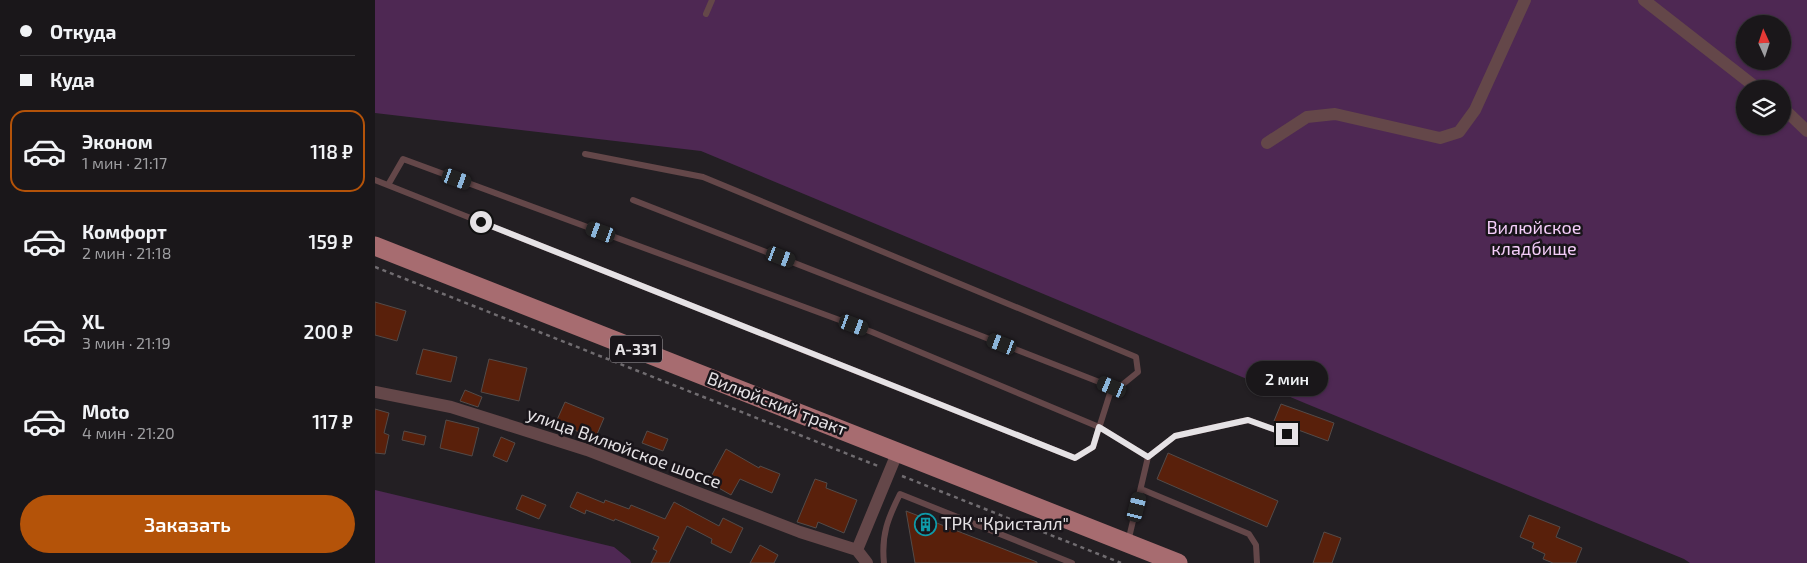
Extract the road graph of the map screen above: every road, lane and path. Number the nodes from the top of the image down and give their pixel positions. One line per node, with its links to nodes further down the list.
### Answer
1 (712, 0): 4 (lane)
2 (1525, 0): 8 (street)
3 (1644, 0): 5 (street)
4 (706, 14)
5 (1746, 80)
6 (1791, 116): 7 (street)
7 (1807, 131)
8 (1267, 143)
9 (585, 154): 15 (lane)
10 (375, 180): 11 (lane)
11 (388, 185): 17 (lane); 17 (lane)
12 (633, 200): 15 (lane)
13 (375, 246): 19 (main road, Вилюйский тракт / А-331)
14 (375, 267): 21 (path)
15 (1112, 387): 17 (lane)
16 (375, 392): 24 (street, улица Вилюйское шоссе)
17 (1099, 427): 20 (lane)
18 (1287, 434): 20 (lane)
19 (898, 451): 21 (street); 23 (main road, Вилюйский тракт / А-331)
20 (1148, 457): 22 (lane)
21 (890, 471): 24 (street); 28 (path)
22 (1141, 489): 23 (lane); 30 (lane)
23 (1128, 543): 29 (main road, Вилюйский тракт / А-331)
24 (857, 550): 25 (street)
25 (867, 563)
26 (884, 563): 27 (lane)
27 (1072, 563)
28 (1121, 563)
29 (1178, 563)
30 (1257, 563)

